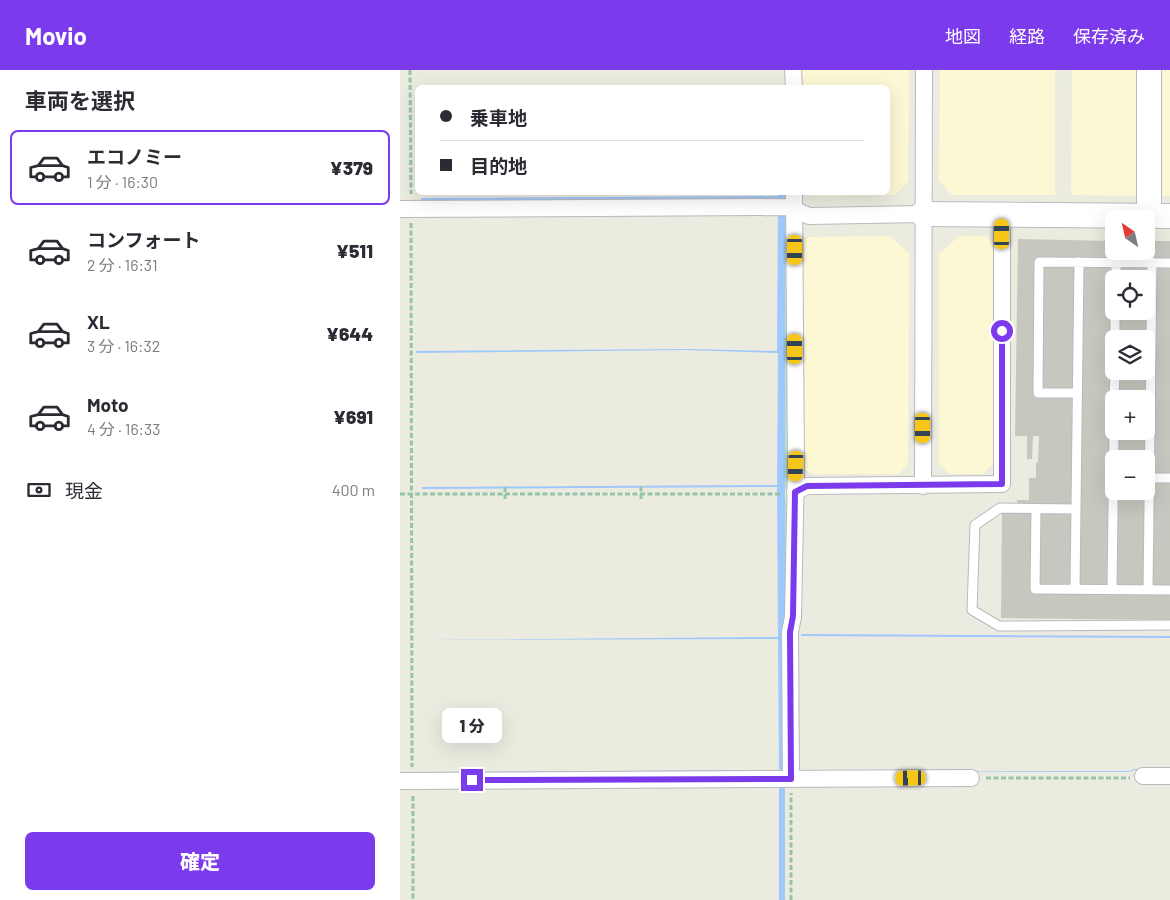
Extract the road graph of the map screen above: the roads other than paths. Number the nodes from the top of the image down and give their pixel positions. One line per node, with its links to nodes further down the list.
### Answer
1 (794, 70): 4 (street)
2 (924, 70): 8 (street)
3 (1149, 70): 10 (street)
4 (794, 85)
5 (794, 195): 7 (street)
6 (405, 208): 7 (street)
7 (794, 211): 8 (street); 22 (street)
8 (922, 214): 9 (street); 21 (street)
9 (1002, 215): 10 (street); 21 (street)
10 (1159, 216)
11 (1079, 262): 12 (lane); 16 (lane); 16 (lane)
12 (1116, 262): 13 (lane); 15 (lane)
13 (1152, 262): 14 (lane); 18 (lane)
14 (1170, 263)
15 (1116, 270)
16 (1077, 393): 25 (lane)
17 (1114, 440): 27 (lane)
18 (1149, 450)
19 (1155, 478): 20 (lane)
20 (1170, 478)
21 (923, 486): 22 (street)
22 (795, 492): 34 (street)
23 (1149, 500): 28 (lane)
24 (1036, 509): 25 (lane); 26 (lane); 30 (lane)
25 (1076, 509): 26 (lane)
26 (1075, 589): 27 (lane)
27 (1112, 589): 28 (lane)
28 (1148, 590): 29 (lane)
29 (1170, 590)
30 (1170, 625)
31 (1143, 776): 32 (street)
32 (1170, 776)
33 (971, 778): 34 (street)
34 (791, 779): 35 (street)
35 (406, 781)

